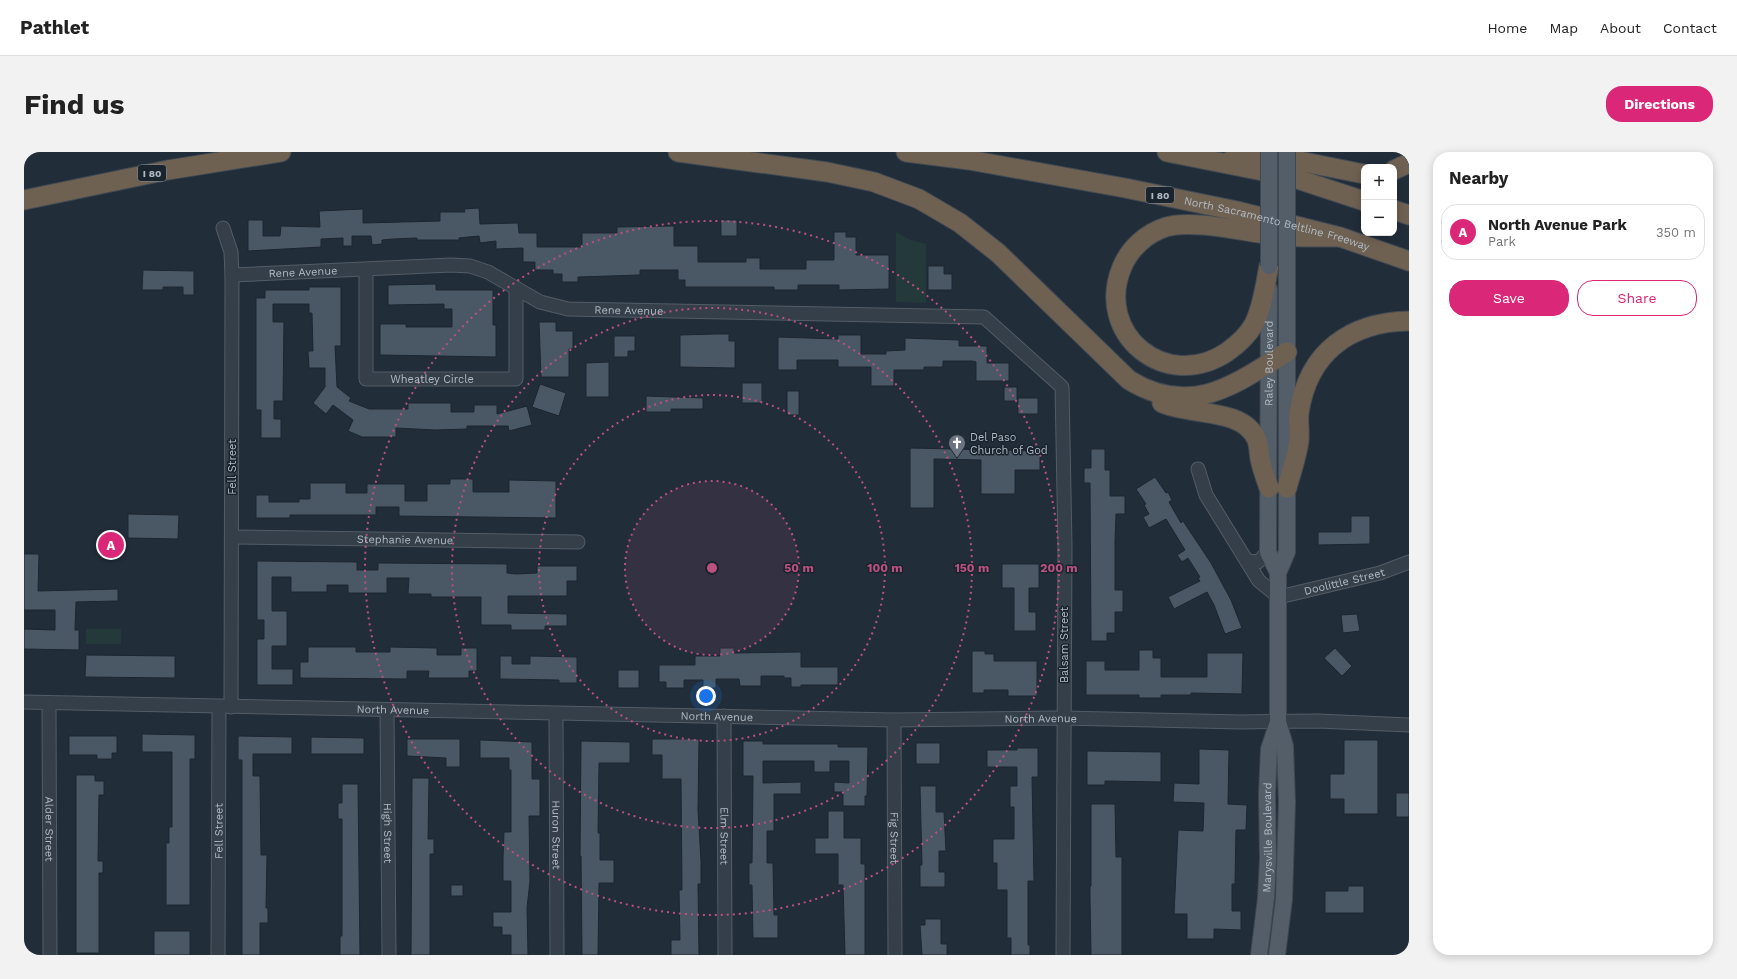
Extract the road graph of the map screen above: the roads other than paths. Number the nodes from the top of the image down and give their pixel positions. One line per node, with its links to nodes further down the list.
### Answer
1 (281, 152): 11 (highway, I 80)
2 (678, 152): 26 (highway)
3 (906, 152): 16 (highway, North Sacramento Beltline Freeway / I 80)
4 (1167, 152): 7 (highway)
5 (1269, 152): 18 (main road, Raley Boulevard, bridge)
6 (1287, 152): 24 (main road, Raley Boulevard, bridge)
7 (1220, 163): 10 (highway); 12 (highway)
8 (1409, 163): 9 (highway)
9 (1397, 169)
10 (1361, 173)
11 (24, 200)
12 (1361, 200)
13 (1397, 211): 14 (highway)
14 (1409, 215)
15 (223, 228): 20 (street, Fell Street)
16 (1340, 237): 17 (highway, North Sacramento Beltline Freeway / I 80); 18 (highway)
17 (1409, 261)
18 (1269, 266): 25 (main road, Raley Boulevard)
19 (366, 270): 20 (street, Rene Avenue); 21 (street, Rene Avenue); 21 (street, Wheatley Circle)
20 (232, 275): 29 (street, Fell Street)
21 (516, 288): 23 (street, Rene Avenue)
22 (1409, 321): 28 (highway)
23 (1023, 352): 42 (street, Balsam Street)
24 (1287, 352): 25 (highway); 28 (main road, Raley Boulevard)
25 (1269, 363): 26 (highway); 28 (main road, Raley Boulevard)
26 (1134, 383): 28 (highway)
27 (1198, 469): 32 (street)
28 (1278, 488): 31 (main road, Raley Boulevard); 34 (main road, Raley Boulevard)
29 (232, 537): 30 (street, Stephanie Avenue); 38 (street, Fell Street)
30 (578, 542)
31 (1268, 552): 32 (street); 34 (main road, Raley Boulevard)
32 (1247, 561): 35 (street)
33 (1409, 562): 35 (street, Doolittle Street)
34 (1278, 573): 35 (main road, Raley Boulevard)
35 (1279, 597): 44 (main road, Marysville Boulevard)
36 (24, 702): 37 (street, North Avenue)
37 (49, 702): 38 (street, North Avenue); 46 (street, Alder Street)
38 (225, 707): 39 (street, North Avenue); 47 (street, Fell Street)
39 (386, 711): 40 (street, North Avenue); 48 (street, High Street)
40 (556, 714): 41 (street, North Avenue); 49 (street, Huron Street)
41 (724, 716): 43 (street, North Avenue); 50 (street, Elm Street)
42 (1063, 718): 43 (street, North Avenue); 44 (street, North Avenue); 52 (street, Balsam Street)
43 (894, 720): 51 (street, Fig Street)
44 (1278, 722): 45 (street, North Avenue); 53 (main road, Marysville Boulevard); 54 (main road, Marysville Boulevard)
45 (1409, 725)
46 (50, 955)
47 (218, 955)
48 (389, 955)
49 (557, 955)
50 (725, 955)
51 (895, 955)
52 (1063, 955)
53 (1259, 955)
54 (1277, 955)

